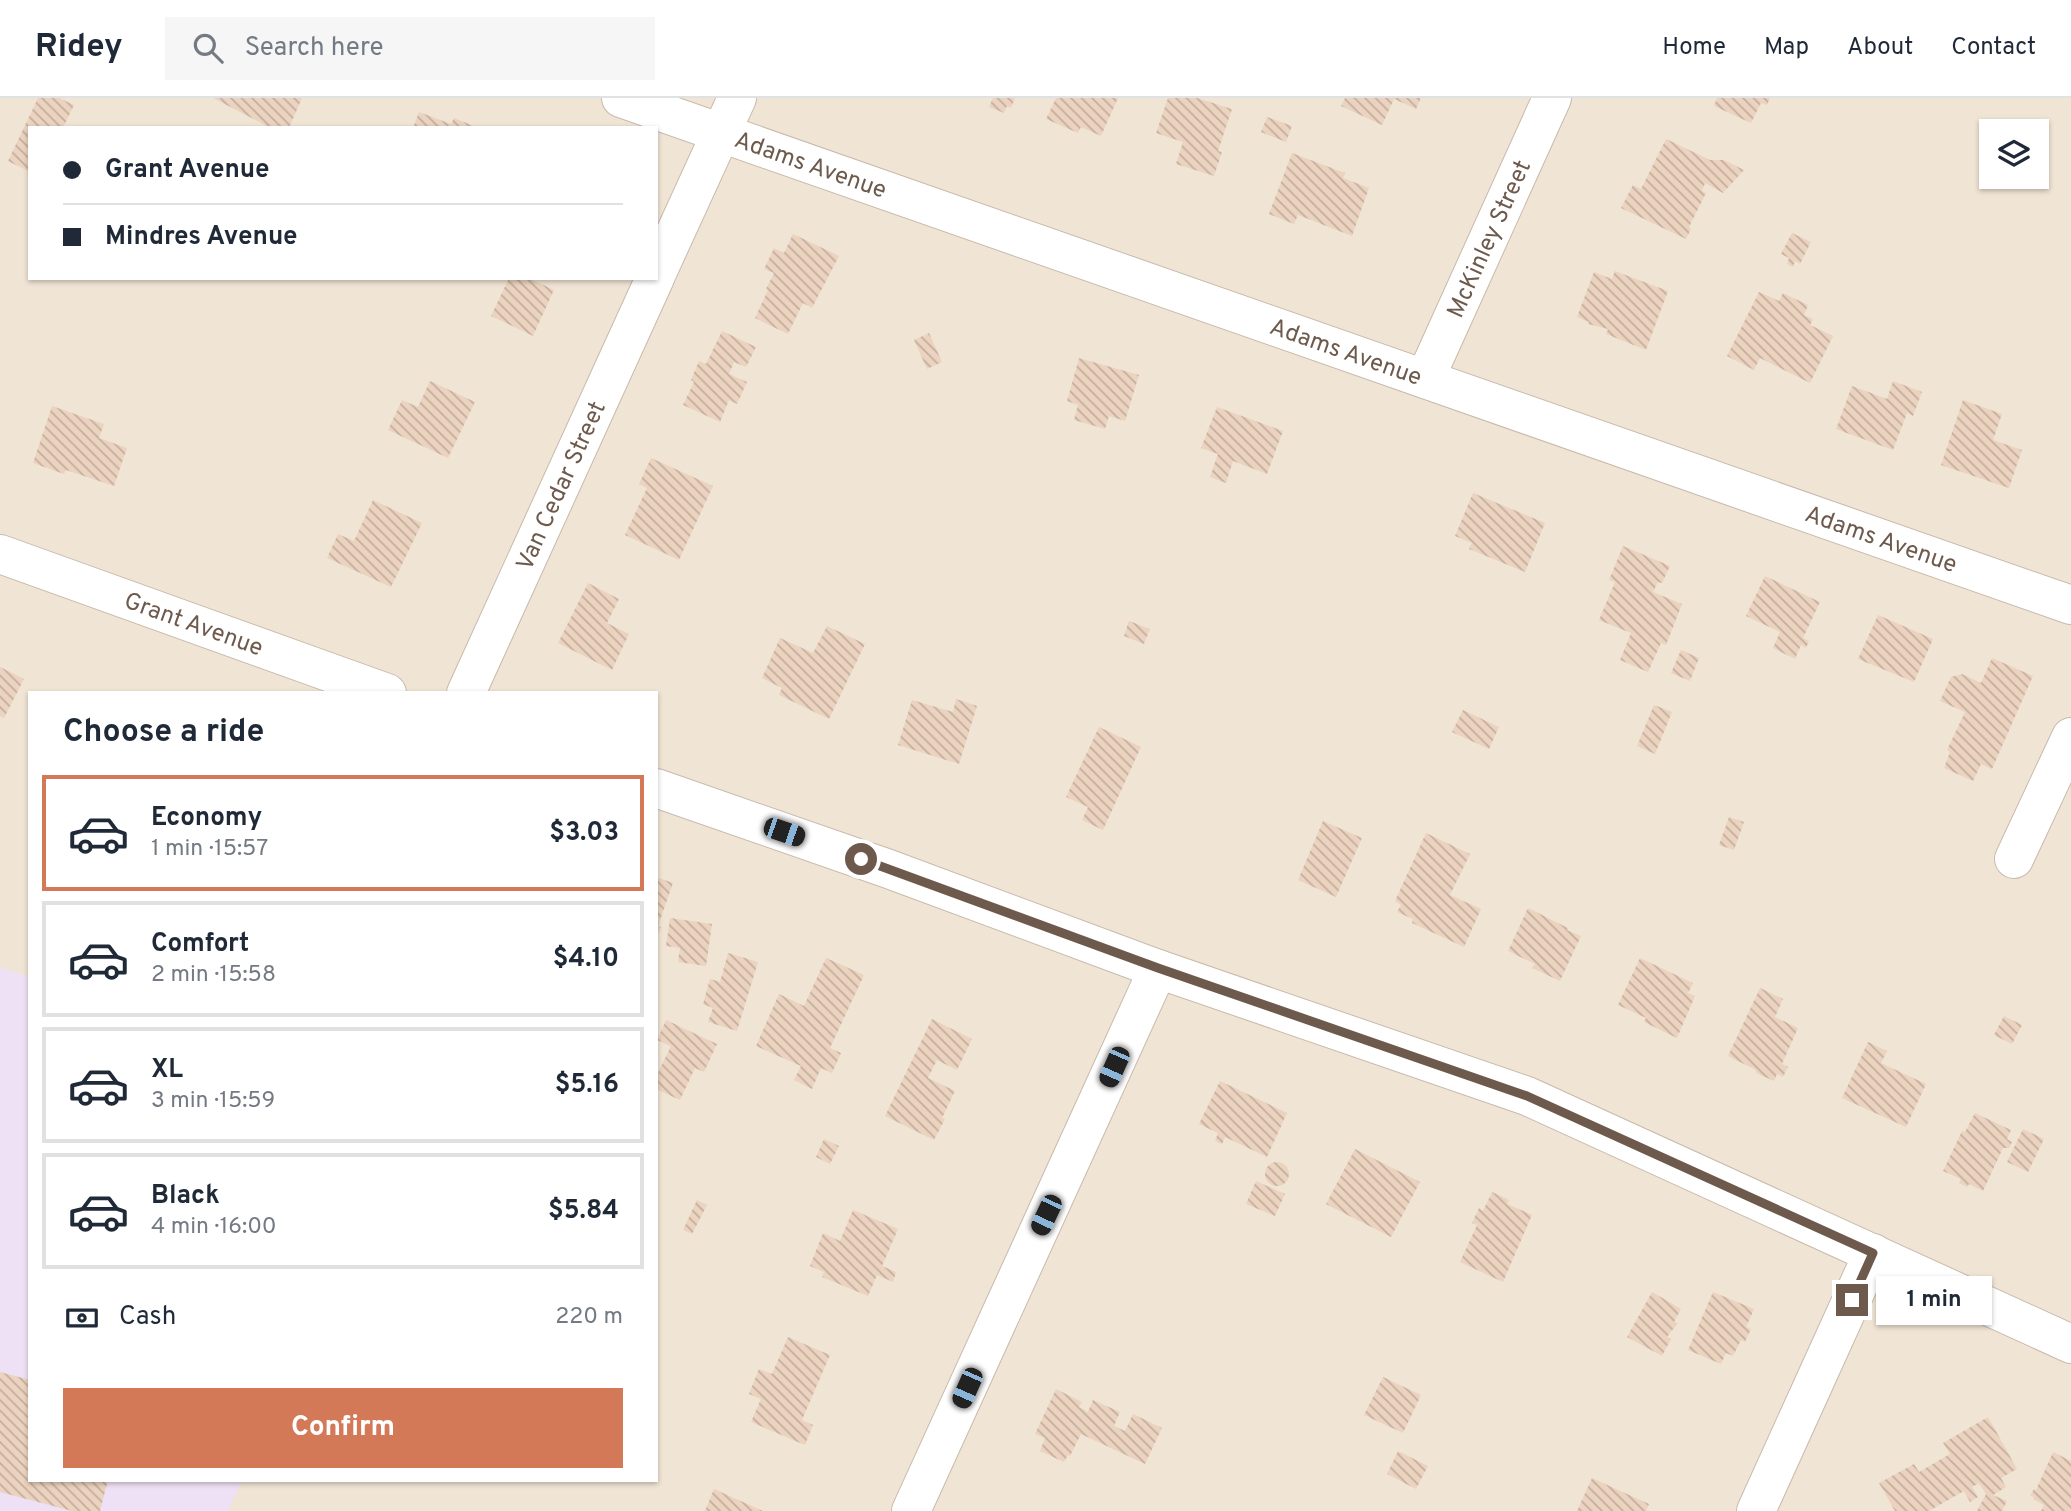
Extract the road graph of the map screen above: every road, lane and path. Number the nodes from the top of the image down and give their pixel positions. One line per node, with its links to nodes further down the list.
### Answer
1 (621, 98): 4 (street, Adams Avenue)
2 (737, 98): 4 (street, Van Cedar Street)
3 (1552, 98): 7 (street, McKinley Street)
4 (721, 133): 5 (street, Van Cedar Street); 7 (street, Adams Avenue)
5 (658, 273)
6 (655, 280): 11 (street, Van Cedar Street)
7 (1425, 379): 9 (street, Adams Avenue)
8 (0, 554): 10 (street, Grant Avenue)
9 (2071, 605)
10 (381, 691)
11 (467, 691)
12 (2071, 737): 14 (street)
13 (658, 789): 15 (street)
14 (2014, 859)
15 (1158, 968): 16 (street); 18 (street)
16 (1873, 1253): 17 (street); 19 (street)
17 (2071, 1344)
18 (911, 1511)
19 (1756, 1511)

